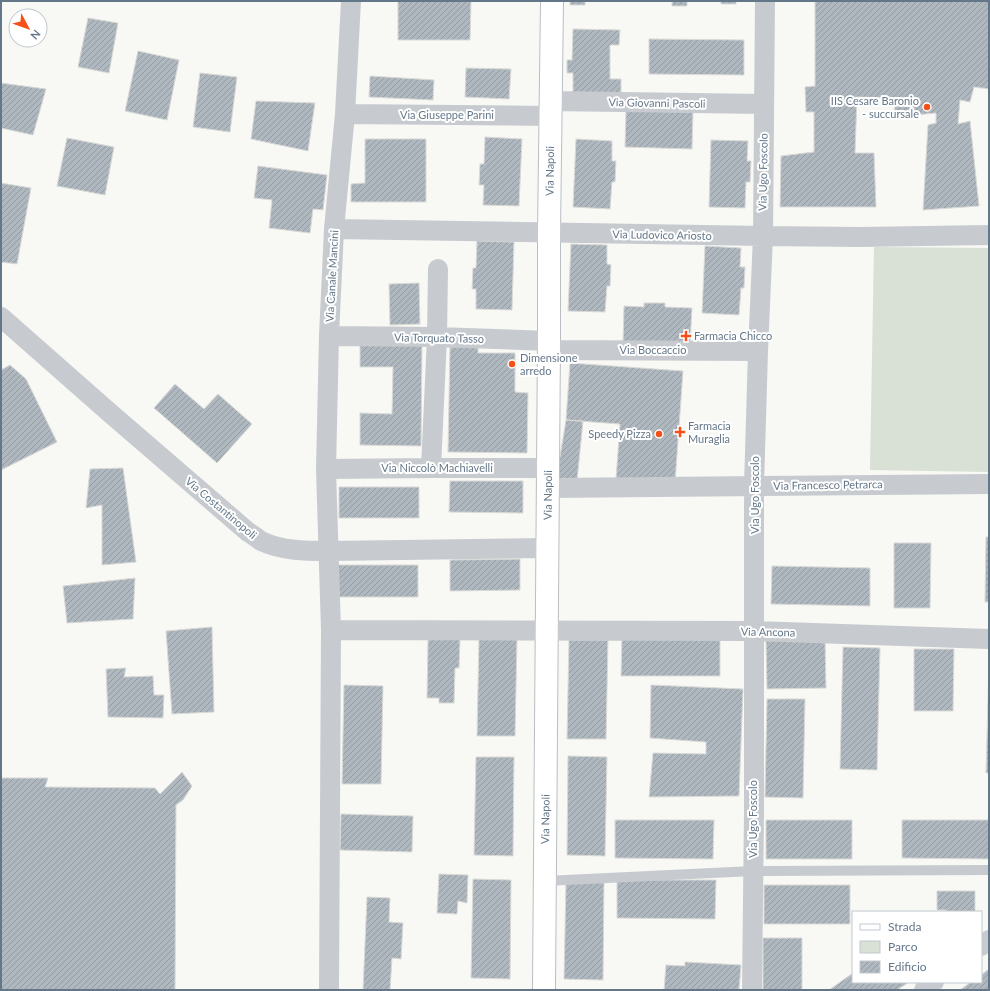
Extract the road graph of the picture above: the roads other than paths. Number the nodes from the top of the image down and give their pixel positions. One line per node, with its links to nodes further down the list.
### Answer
1 (351, 1): 6 (street, Via Canale Mancini)
2 (552, 1): 5 (main road, Via Napoli)
3 (765, 1): 4 (street, Via Ugo Foscolo)
4 (764, 104): 5 (street, Via Giovanni Pascoli); 10 (street, Via Ugo Foscolo)
5 (550, 108): 6 (street, Via Giuseppe Parini); 8 (main road, Via Napoli)
6 (344, 114): 7 (street, Via Canale Mancini)
7 (334, 229): 8 (street, Via Ludovico Ariosto); 13 (street, Via Canale Mancini)
8 (548, 232): 10 (street, Via Ludovico Ariosto); 15 (main road, Via Napoli)
9 (989, 235): 10 (street, Via Ludovico Ariosto)
10 (762, 236): 16 (street, Via Ugo Foscolo)
11 (438, 269): 14 (street)
12 (1, 317): 23 (street, Via Costantinopoli)
13 (328, 336): 14 (street, Via Torquato Tasso); 18 (street, Via Canale Mancini)
14 (437, 337): 15 (street, Via Torquato Tasso); 17 (street)
15 (549, 346): 16 (street, Via Boccaccio); 19 (main road, Via Napoli)
16 (758, 351): 21 (street, Via Ugo Foscolo)
17 (431, 468): 18 (street, Via Niccolò Machiavelli); 19 (street, Via Niccolò Machiavelli)
18 (326, 469): 23 (street, Via Canale Mancini)
19 (548, 478): 21 (street, Via Francesco Petrarca); 22 (main road, Via Napoli)
20 (989, 484): 21 (street, Via Francesco Petrarca)
21 (754, 486): 26 (street, Via Ugo Foscolo)
22 (547, 548): 23 (street, Via Costantinopoli); 25 (main road, Via Napoli)
23 (329, 551): 24 (street, Via Canale Mancini)
24 (331, 630): 25 (street, Via Ancona); 32 (street, Via Canale Mancini)
25 (547, 630): 26 (street, Via Ancona); 30 (main road, Via Napoli)
26 (754, 631): 27 (street, Via Ancona); 29 (street, Via Ugo Foscolo)
27 (989, 639)
28 (989, 870): 29 (lane)
29 (753, 872): 30 (lane); 34 (street, Via Ugo Foscolo)
30 (545, 881): 33 (main road, Via Napoli)
31 (933, 983): 35 (street)
32 (329, 990)
33 (544, 990)
34 (752, 990)
35 (924, 990)

